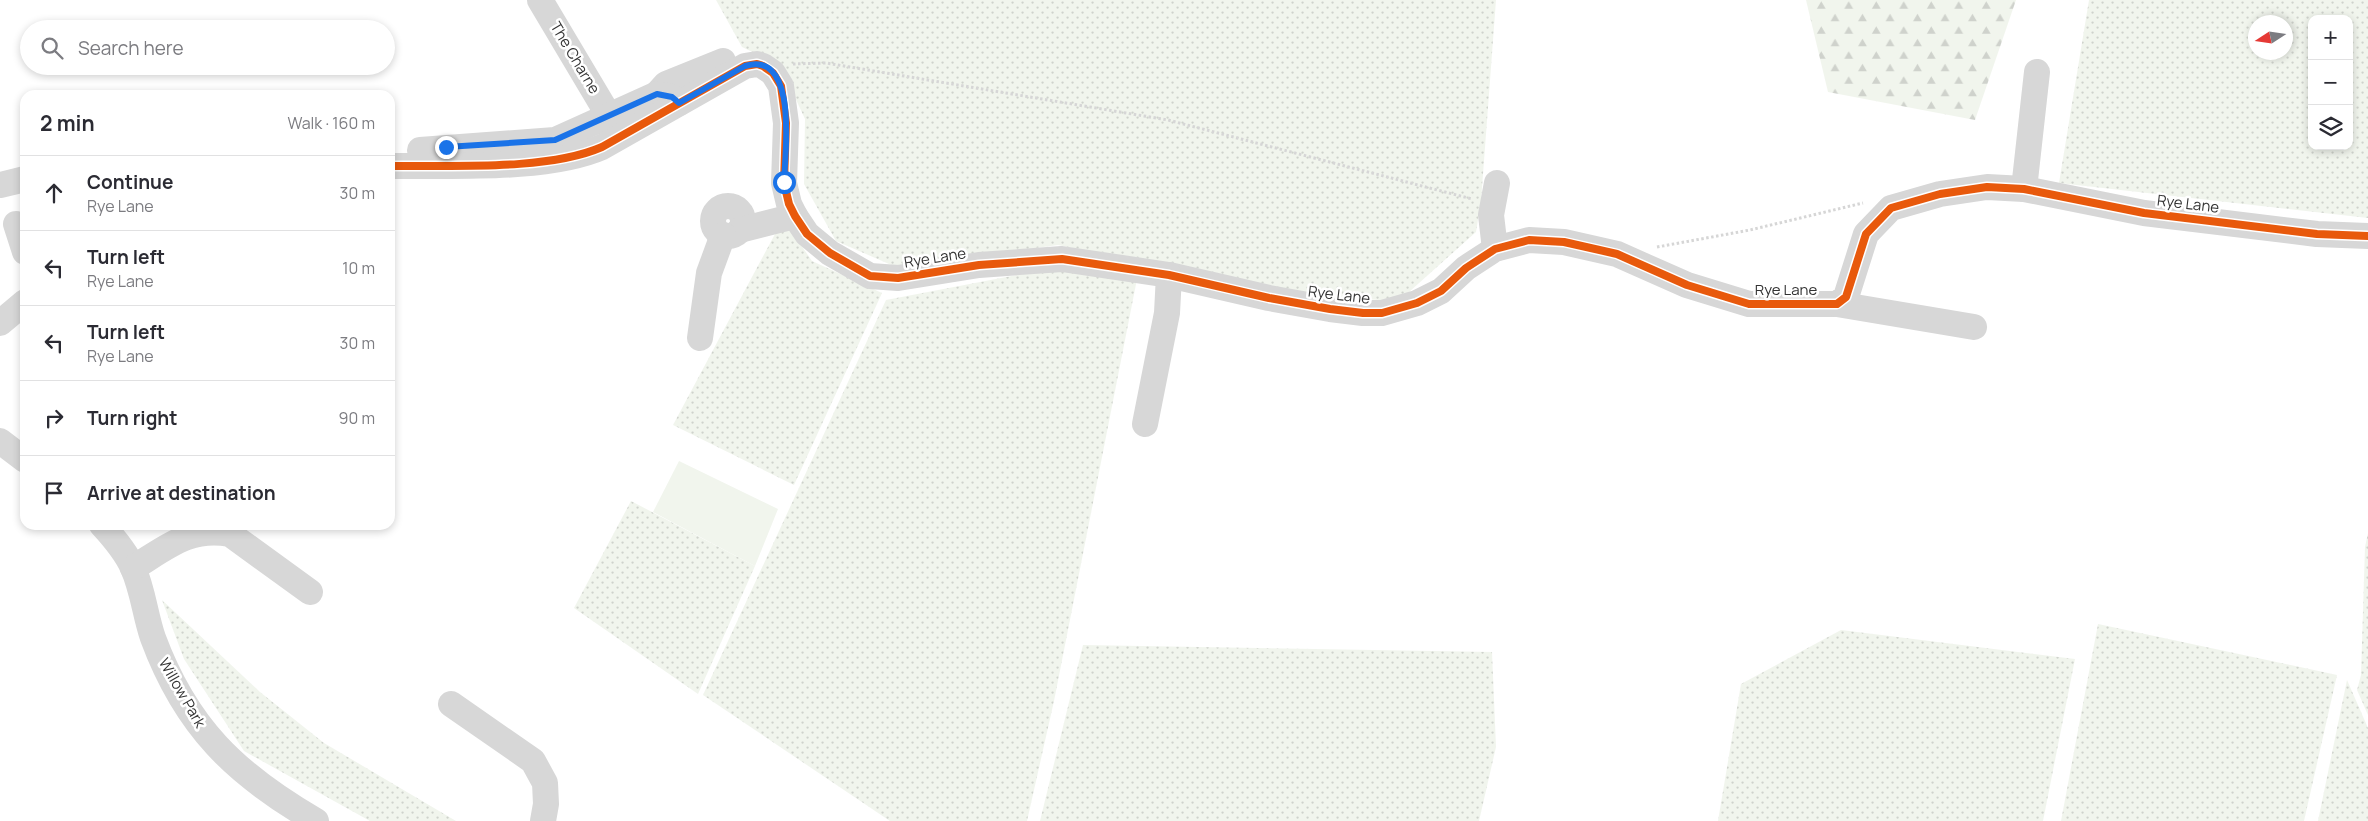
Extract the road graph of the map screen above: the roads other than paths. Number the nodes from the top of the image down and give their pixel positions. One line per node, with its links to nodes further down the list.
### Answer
1 (540, 0): 5 (street, The Charne)
2 (723, 61): 4 (street)
3 (2037, 72): 11 (street)
4 (668, 98): 5 (street); 7 (street); 12 (street, Rye Lane)
5 (609, 116): 6 (street)
6 (395, 163)
7 (395, 166)
8 (20, 180): 10 (street)
9 (1497, 184): 16 (street)
10 (0, 185)
11 (2024, 189): 15 (street, Rye Lane); 18 (street, Rye Lane)
12 (794, 216): 17 (street, Rye Lane); 22 (street)
13 (16, 224): 14 (street)
14 (20, 236)
15 (2368, 236)
16 (1495, 249): 17 (street, Rye Lane); 18 (street, Rye Lane)
17 (1169, 275): 23 (street)
18 (1837, 304): 21 (street)
19 (20, 306): 20 (street)
20 (0, 323)
21 (1974, 327)
22 (700, 338)
23 (1145, 424)
24 (0, 441): 25 (street)
25 (20, 456)
26 (107, 530): 27 (street, Willow Park)
27 (133, 568): 28 (street); 30 (street, Willow Park)
28 (310, 592)
29 (451, 704): 31 (street)
30 (316, 821)
31 (543, 821)

